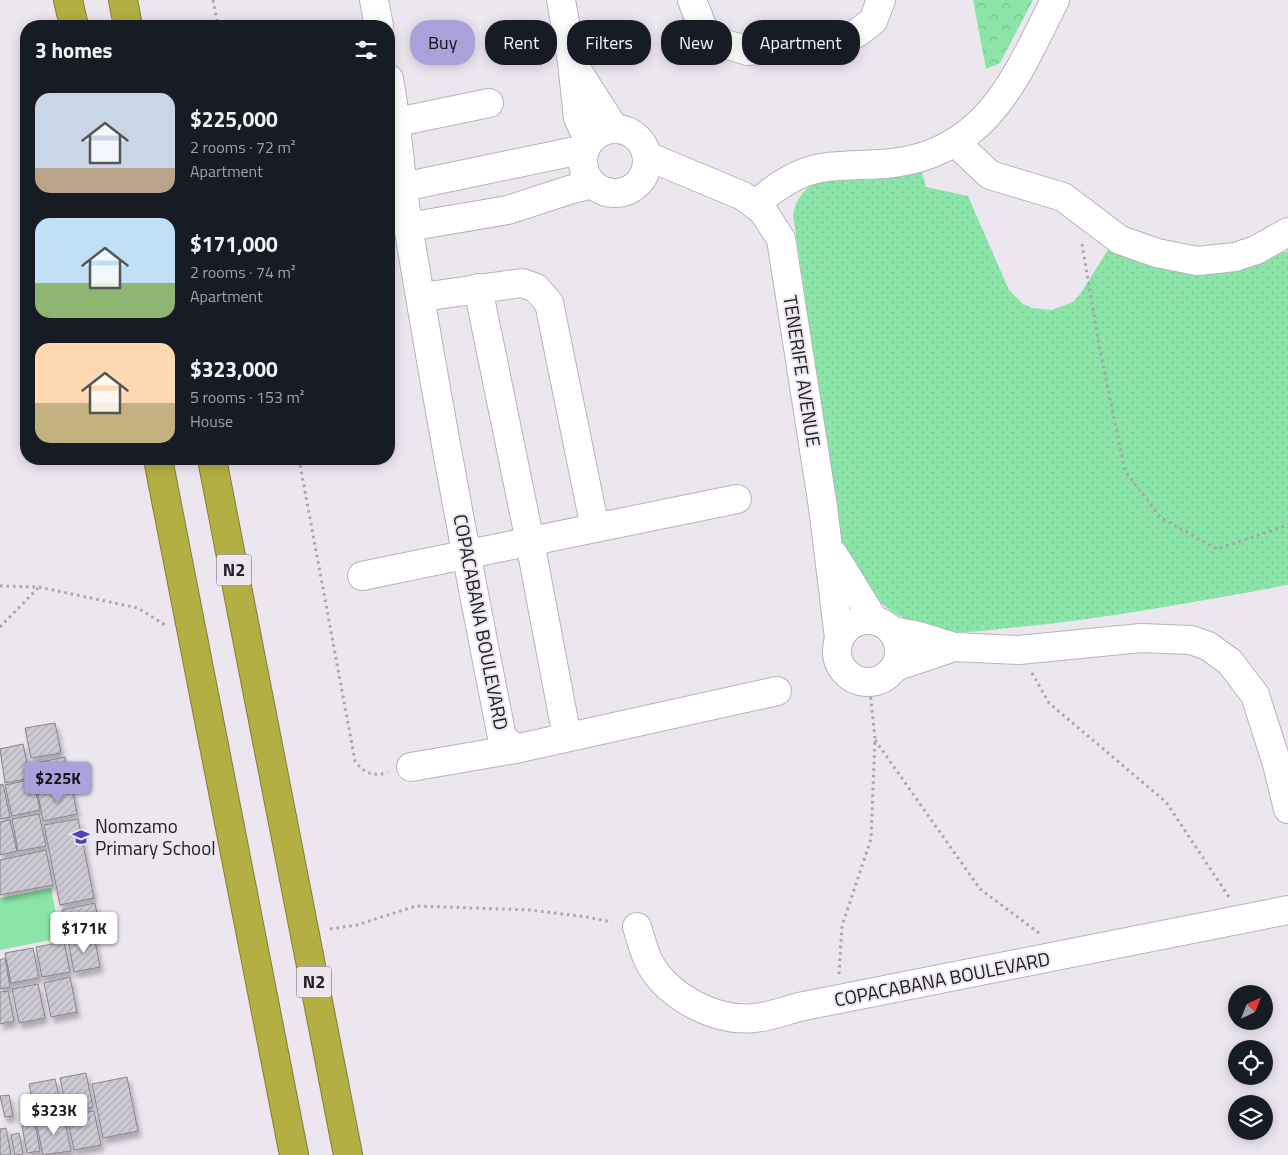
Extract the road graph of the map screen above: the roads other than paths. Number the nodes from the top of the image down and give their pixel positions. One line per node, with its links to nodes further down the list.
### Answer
1 (68, 0): 8 (highway)
2 (123, 0): 9 (highway)
3 (374, 0): 10 (street)
4 (561, 0): 11 (street)
5 (692, 0): 6 (street)
6 (881, 0)
7 (1055, 0): 18 (street)
8 (73, 20)
9 (127, 20)
10 (378, 20)
11 (567, 34)
12 (572, 65): 19 (street)
13 (574, 65): 17 (street)
14 (489, 103): 16 (street)
15 (395, 111): 16 (street, COPACABANA BOULEVARD)
16 (397, 122): 23 (street, COPACABANA BOULEVARD)
17 (614, 128): 19 (street); 20 (street)
18 (955, 142): 25 (street); 27 (street)
19 (587, 145): 22 (street); 23 (street)
20 (647, 156): 21 (street, TENERIFE AVENUE); 24 (street)
21 (696, 178): 24 (street, TENERIFE AVENUE); 25 (street, TENERIFE AVENUE)
22 (593, 184): 24 (street); 26 (street)
23 (403, 187): 26 (street, COPACABANA BOULEVARD)
24 (634, 187)
25 (756, 204): 35 (street, TENERIFE AVENUE)
26 (408, 226): 29 (street, COPACABANA BOULEVARD)
27 (1288, 232)
28 (478, 288): 29 (street); 33 (street); 34 (street)
29 (422, 297): 36 (street, COPACABANA BOULEVARD)
30 (159, 465): 49 (highway)
31 (213, 465): 50 (highway, N2)
32 (737, 499): 33 (street)
33 (595, 528): 34 (street)
34 (530, 542): 36 (street); 43 (street)
35 (829, 547): 38 (street, TENERIFE AVENUE); 39 (street, TENERIFE AVENUE)
36 (467, 556): 37 (street); 44 (street, COPACABANA BOULEVARD)
37 (362, 576)
38 (883, 626): 39 (street); 40 (street); 41 (street)
39 (838, 638): 41 (street)
40 (954, 647): 41 (street); 46 (street)
41 (895, 667)
42 (777, 691): 43 (street, COPACABANA BOULEVARD)
43 (568, 738): 44 (street, COPACABANA BOULEVARD)
44 (515, 749): 45 (street)
45 (411, 768)
46 (1288, 809)
47 (1288, 910): 48 (street, COPACABANA BOULEVARD)
48 (638, 928)
49 (294, 1155)
50 (348, 1155)

